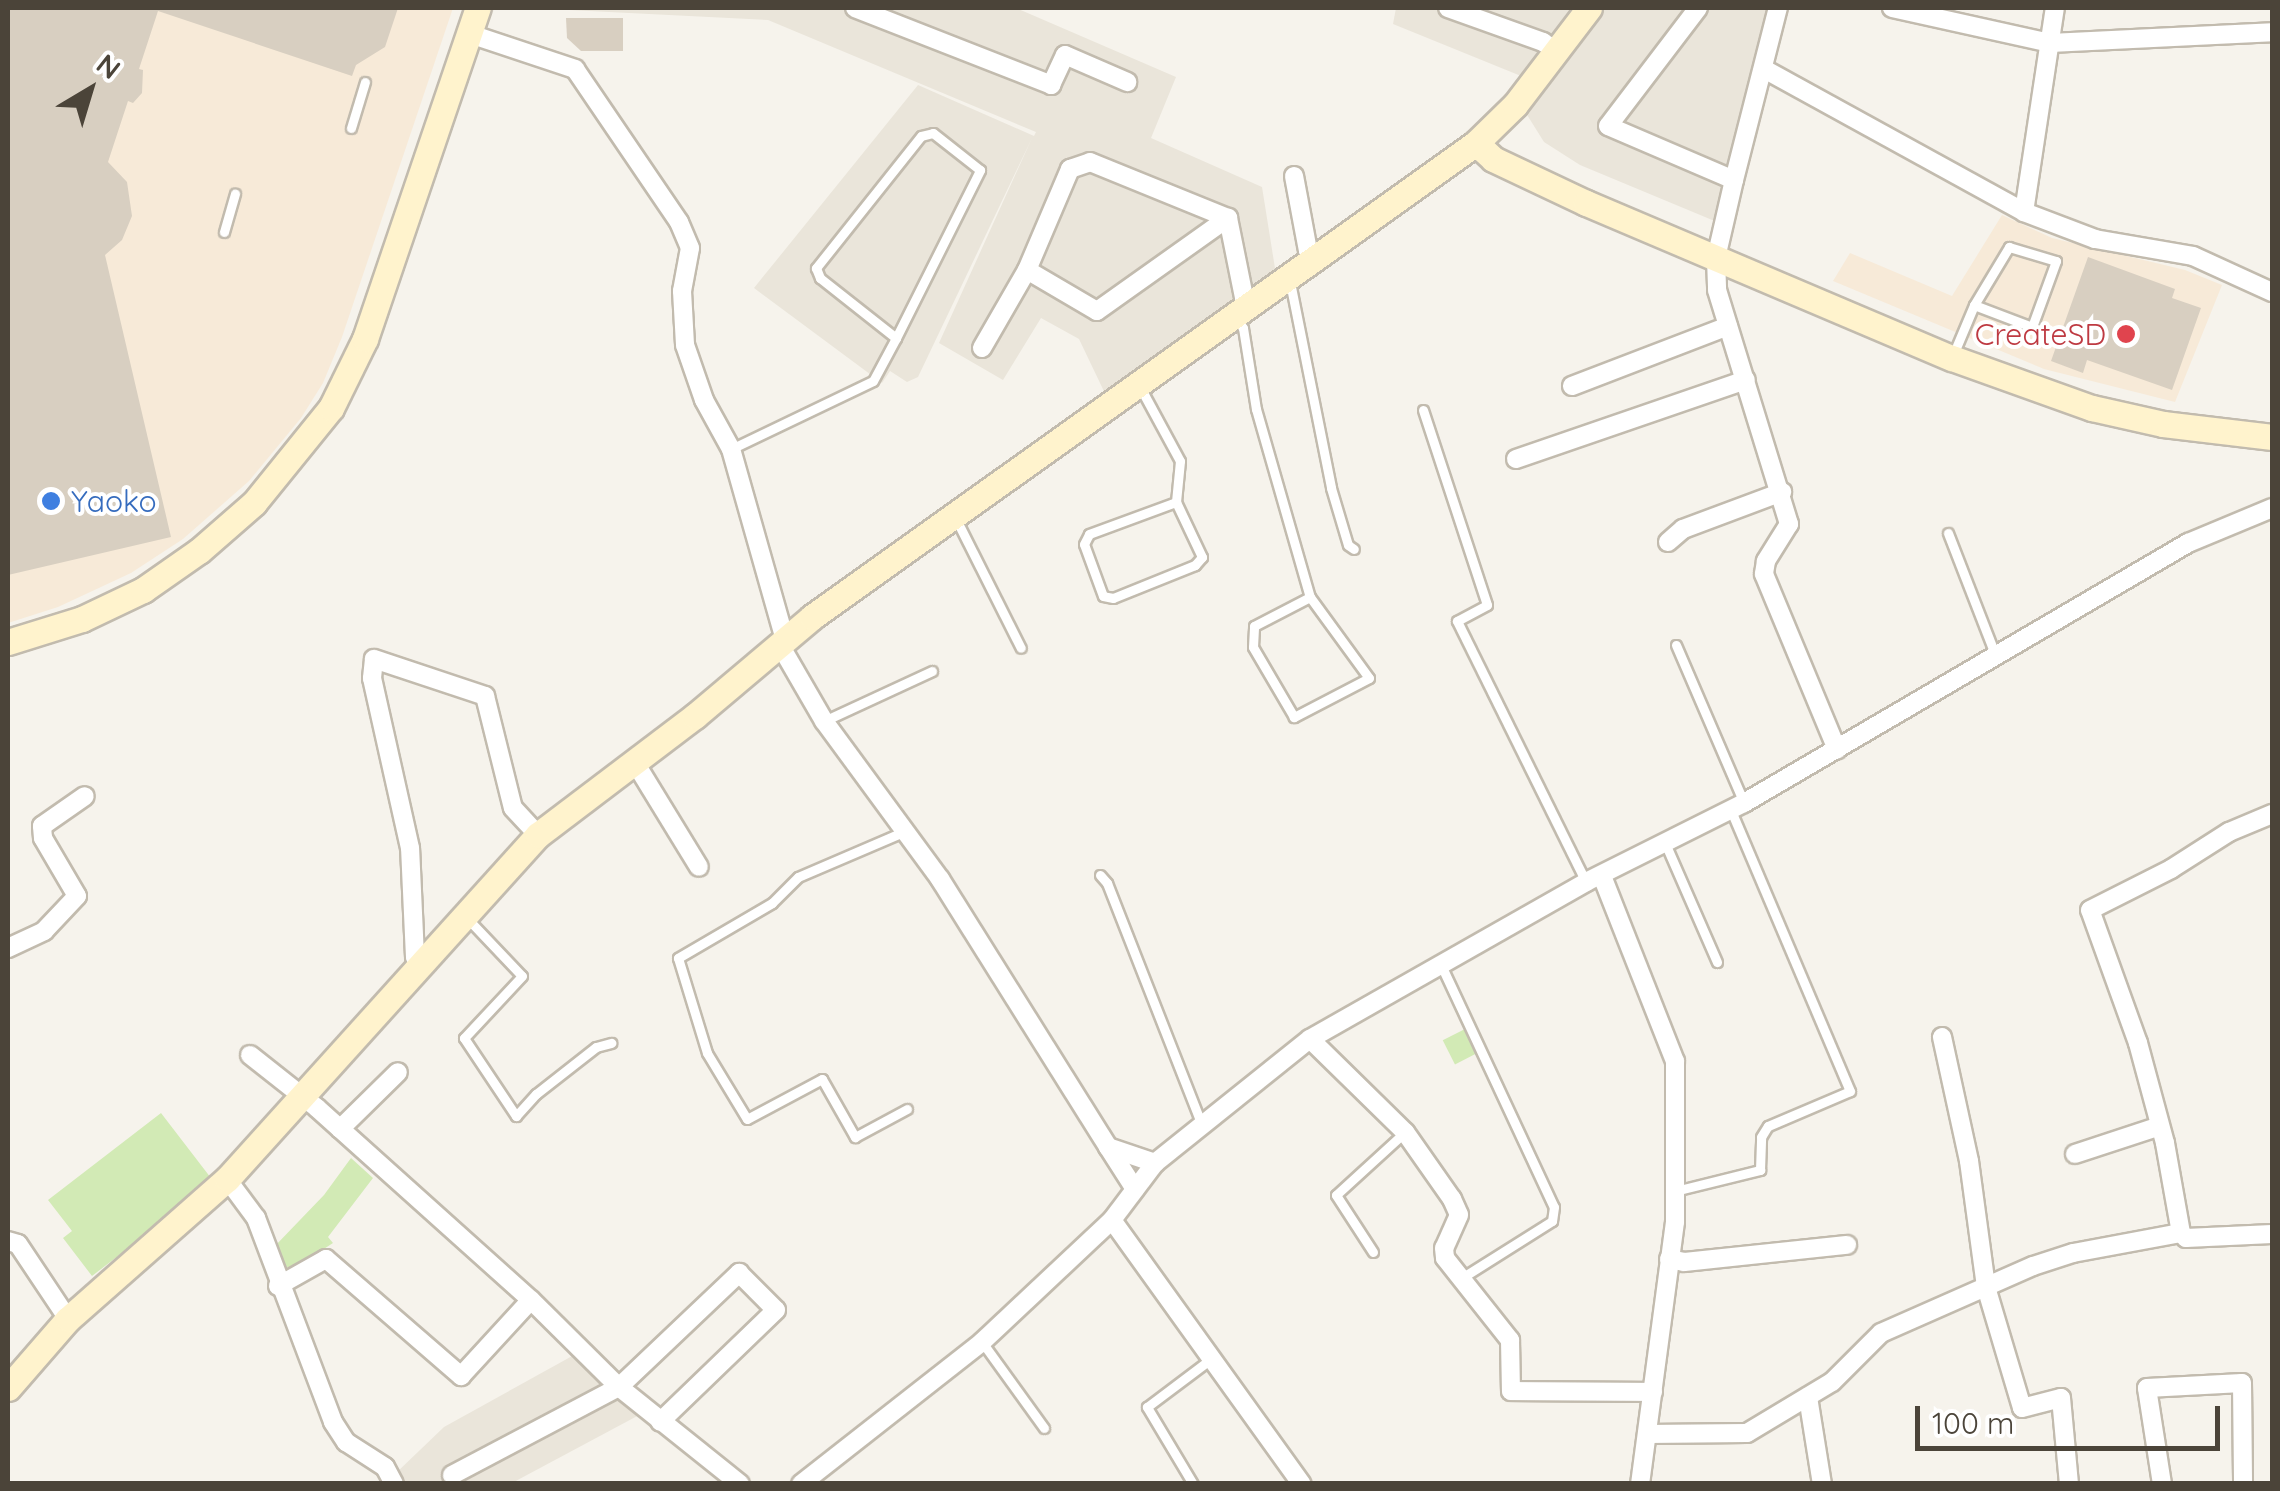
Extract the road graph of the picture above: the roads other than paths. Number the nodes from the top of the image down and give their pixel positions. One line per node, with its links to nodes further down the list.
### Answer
1 (478, 8): 11 (street)
2 (855, 8): 16 (street)
3 (1448, 8): 13 (street)
4 (1590, 8): 13 (street)
5 (1698, 8): 20 (street)
6 (1778, 8): 14 (street)
7 (1892, 8): 9 (street)
8 (2055, 8): 12 (street)
9 (1918, 10): 12 (street)
10 (2272, 32): 12 (street)
11 (470, 34): 41 (street); 51 (street)
12 (2050, 42): 22 (street)
13 (1556, 51): 18 (street)
14 (1764, 69): 20 (street); 22 (street)
15 (364, 82): 17 (lane)
16 (1127, 82)
17 (351, 128)
18 (1476, 143): 25 (street); 26 (street)
19 (1294, 176): 26 (street)
20 (1734, 180): 25 (street)
21 (235, 194): 24 (lane)
22 (2024, 212): 29 (street)
23 (1228, 218): 27 (street); 27 (street); 31 (street)
24 (224, 232)
25 (1716, 258): 32 (street); 35 (street)
26 (1314, 261): 28 (street)
27 (1027, 270): 34 (street)
28 (1289, 279): 31 (street); 49 (lane)
29 (2272, 292)
30 (1974, 306): 30 (lane); 35 (lane)
31 (1244, 313): 37 (street); 50 (lane)
32 (1728, 326): 36 (street); 38 (street)
33 (896, 338): 33 (lane); 41 (lane)
34 (982, 348)
35 (1952, 358): 40 (street)
36 (1746, 380): 42 (street); 43 (street)
37 (1140, 386): 44 (lane); 46 (street)
38 (1572, 386)
39 (1423, 410): 68 (lane)
40 (2272, 437)
41 (731, 449): 52 (street)
42 (1516, 459)
43 (1782, 492): 48 (street); 58 (street)
44 (1176, 502): 44 (lane)
45 (2272, 508): 55 (street)
46 (955, 516): 52 (street); 54 (lane)
47 (1948, 533): 55 (lane)
48 (1668, 542)
49 (1354, 549)
50 (1310, 597): 50 (lane)
51 (8, 642)
52 (783, 642): 57 (street); 59 (street)
53 (1676, 645): 61 (lane)
54 (1021, 648)
55 (1996, 654): 58 (street)
56 (932, 672): 57 (lane)
57 (824, 721): 63 (street)
58 (1837, 749): 61 (street)
59 (634, 761): 64 (street); 66 (street)
60 (84, 796): 70 (street)
61 (1738, 806): 65 (street); 90 (lane)
62 (2272, 814): 82 (street)
63 (903, 832): 80 (lane); 85 (street)
64 (538, 835): 69 (street); 73 (street)
65 (1665, 844): 68 (street); 71 (lane)
66 (699, 867)
67 (1100, 875): 81 (lane)
68 (1594, 879): 72 (street); 90 (street)
69 (464, 915): 73 (street); 76 (lane)
70 (8, 948)
71 (1718, 962)
72 (1440, 963): 75 (street); 98 (lane)
73 (421, 964): 79 (street)
74 (1942, 1037): 100 (street)
75 (1310, 1039): 81 (street); 84 (street)
76 (611, 1043)
77 (250, 1055): 79 (street)
78 (398, 1072): 83 (street)
79 (301, 1098): 83 (street); 88 (street)
80 (907, 1109)
81 (1201, 1123): 87 (street)
82 (2160, 1126): 86 (street); 92 (street)
83 (340, 1128): 101 (street)
84 (1405, 1132): 96 (lane); 98 (street)
85 (1108, 1146): 87 (street); 89 (street)
86 (2074, 1154)
87 (1154, 1163): 89 (street)
88 (227, 1179): 99 (street); 102 (street)
89 (1135, 1189): 91 (street)
90 (1675, 1191): 97 (street)
91 (1112, 1220): 103 (street); 104 (street)
92 (2180, 1234): 93 (street); 100 (street)
93 (2272, 1234)
94 (8, 1242): 102 (street)
95 (1847, 1245): 97 (street)
96 (1373, 1252)
97 (1669, 1259): 107 (street)
98 (1459, 1280): 107 (street)
99 (278, 1286): 101 (street); 113 (street)
100 (1986, 1287): 108 (street); 120 (street)
101 (532, 1300): 105 (street)
102 (68, 1319): 106 (street)
103 (982, 1342): 110 (lane); 115 (street)
104 (1212, 1359): 116 (lane); 117 (street)
105 (619, 1387): 109 (street); 109 (street); 112 (street)
106 (8, 1388)
107 (1653, 1392): 111 (street)
108 (1808, 1396): 111 (street); 119 (street)
109 (660, 1422): 114 (street)
110 (1044, 1428)
111 (1646, 1434): 118 (street)
112 (452, 1475)
113 (394, 1484)
114 (740, 1484)
115 (801, 1484)
116 (1192, 1484)
117 (1302, 1484)
118 (1640, 1484)
119 (1822, 1484)
120 (2069, 1484)
121 (2162, 1484): 122 (street)
122 (2243, 1484)

